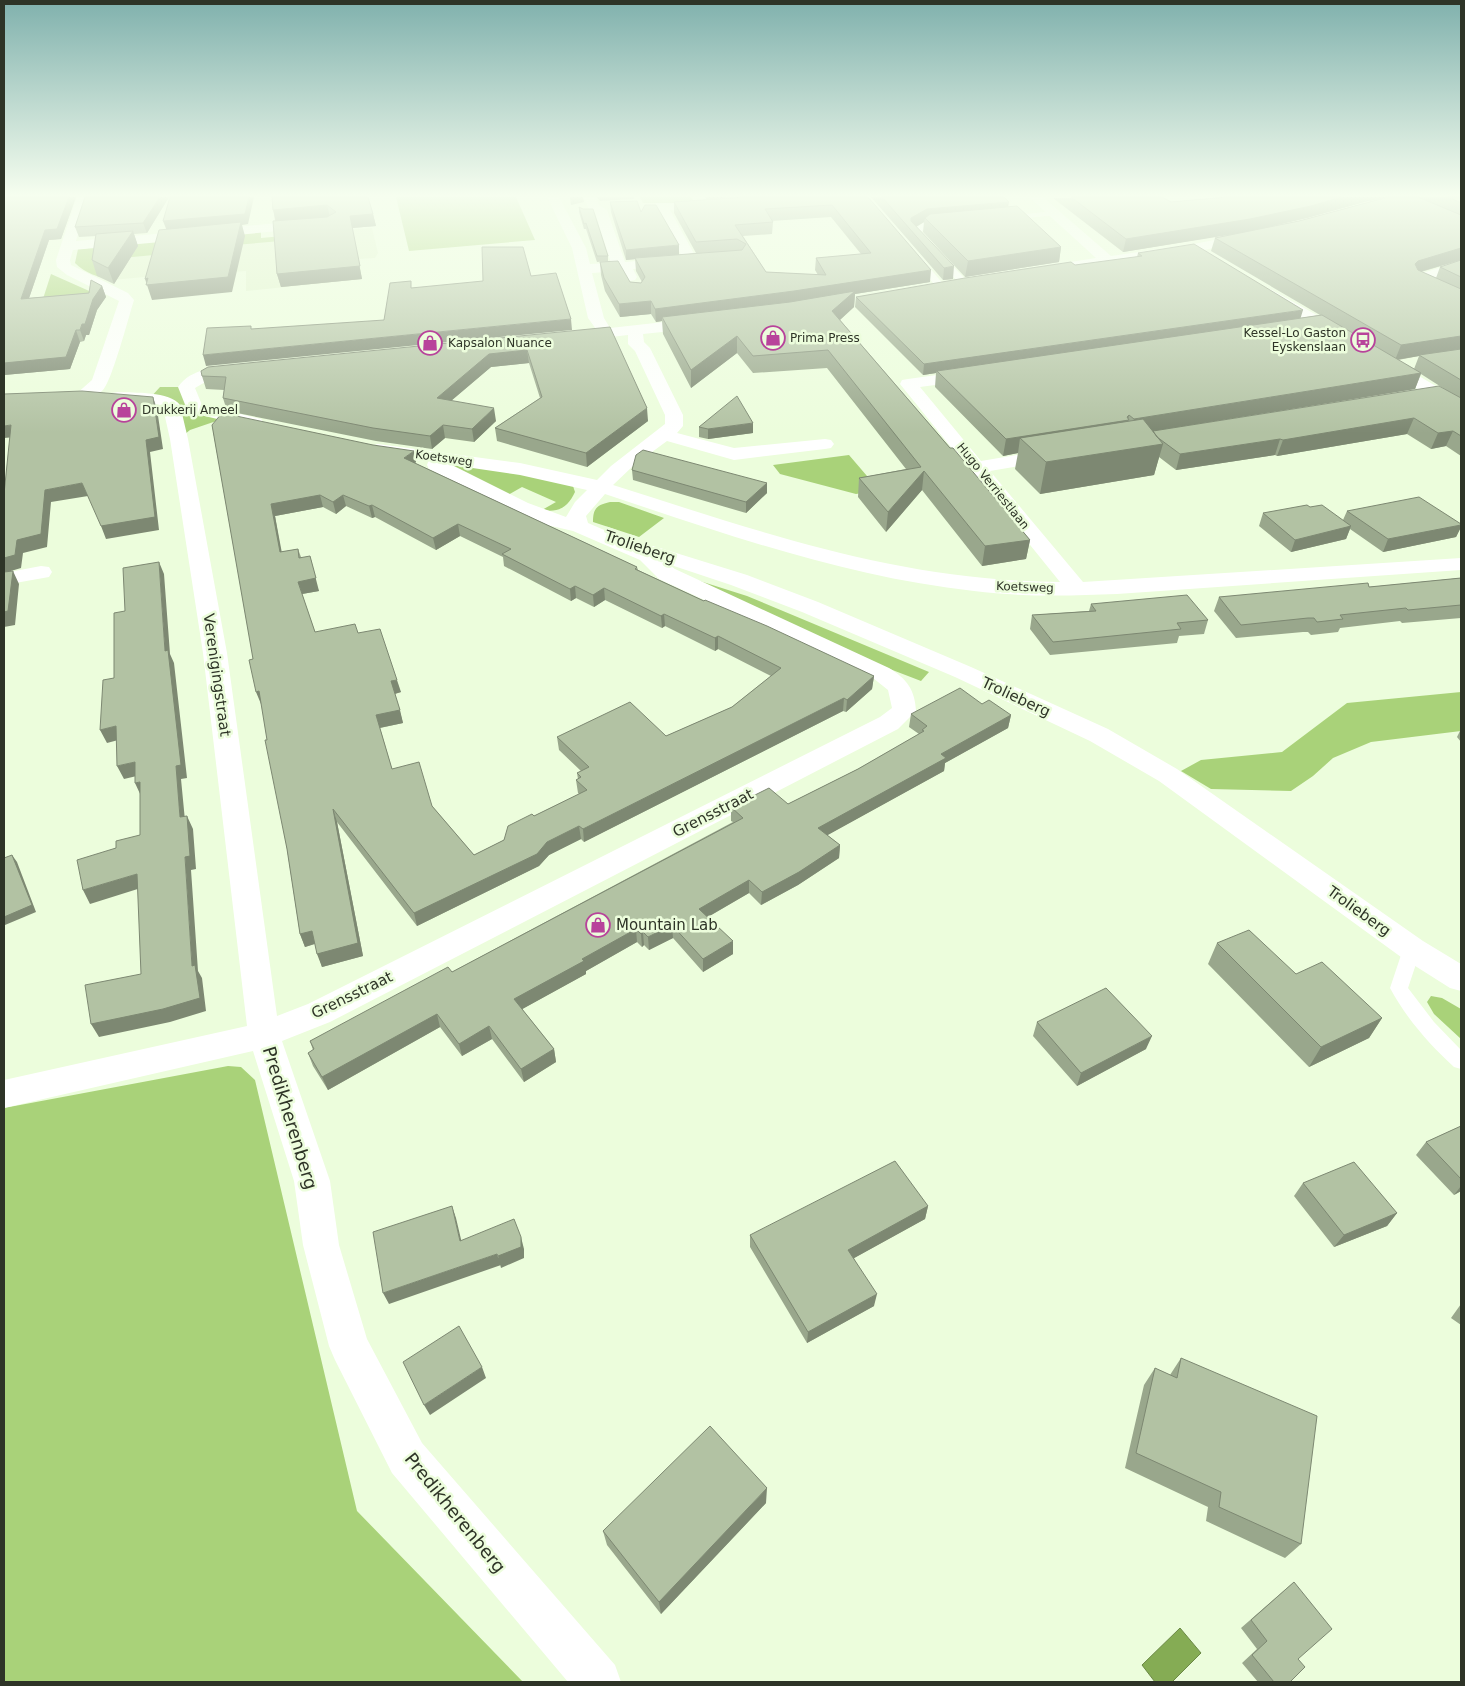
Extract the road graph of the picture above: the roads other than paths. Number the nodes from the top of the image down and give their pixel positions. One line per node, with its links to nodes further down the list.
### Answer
1 (82, 276): 30 (street, Verenigingstraat)
2 (586, 276): 18 (street)
3 (629, 276): 13 (street)
4 (932, 276): 10 (lane)
5 (957, 276): 8 (lane)
6 (1428, 276): 11 (street)
7 (981, 280): 8 (street)
8 (963, 282): 10 (street)
9 (1255, 284): 15 (street)
10 (941, 287): 12 (street)
11 (1435, 287)
12 (922, 290)
13 (637, 292)
14 (710, 322): 17 (street)
15 (1321, 323): 16 (street); 21 (street)
16 (1296, 327)
17 (634, 331): 18 (street); 29 (street)
18 (606, 333): 19 (street)
19 (558, 338)
20 (256, 368): 27 (street)
21 (1411, 370): 23 (street); 24 (street)
22 (986, 373): 35 (street, Hugo Verriestlaan)
23 (1429, 374)
24 (1436, 392): 25 (street); 26 (street)
25 (1408, 397)
26 (1461, 408)
27 (228, 417): 28 (street); 30 (street)
28 (271, 426)
29 (664, 435): 31 (street); 36 (street)
30 (179, 439): 44 (street, Verenigingstraat)
31 (825, 444)
32 (358, 445): 34 (street, Koetsweg)
33 (1067, 453): 35 (street)
34 (442, 458): 36 (street, Koetsweg); 37 (street, Grensstraat)
35 (978, 467): 41 (street, Hugo Verriestlaan)
36 (601, 488): 37 (street); 41 (street, Koetsweg)
37 (578, 526): 42 (street, Trolieberg); 44 (street, Grensstraat)
38 (1461, 564): 41 (street, Koetsweg)
39 (41, 572): 40 (street)
40 (4, 579)
41 (1077, 589)
42 (1412, 949): 43 (street, Trolieberg); 45 (lane)
43 (1461, 979)
44 (264, 1035): 46 (street, Grensstraat); 47 (street, Predikherenberg)
45 (1461, 1062)
46 (4, 1094)
47 (598, 1682)

